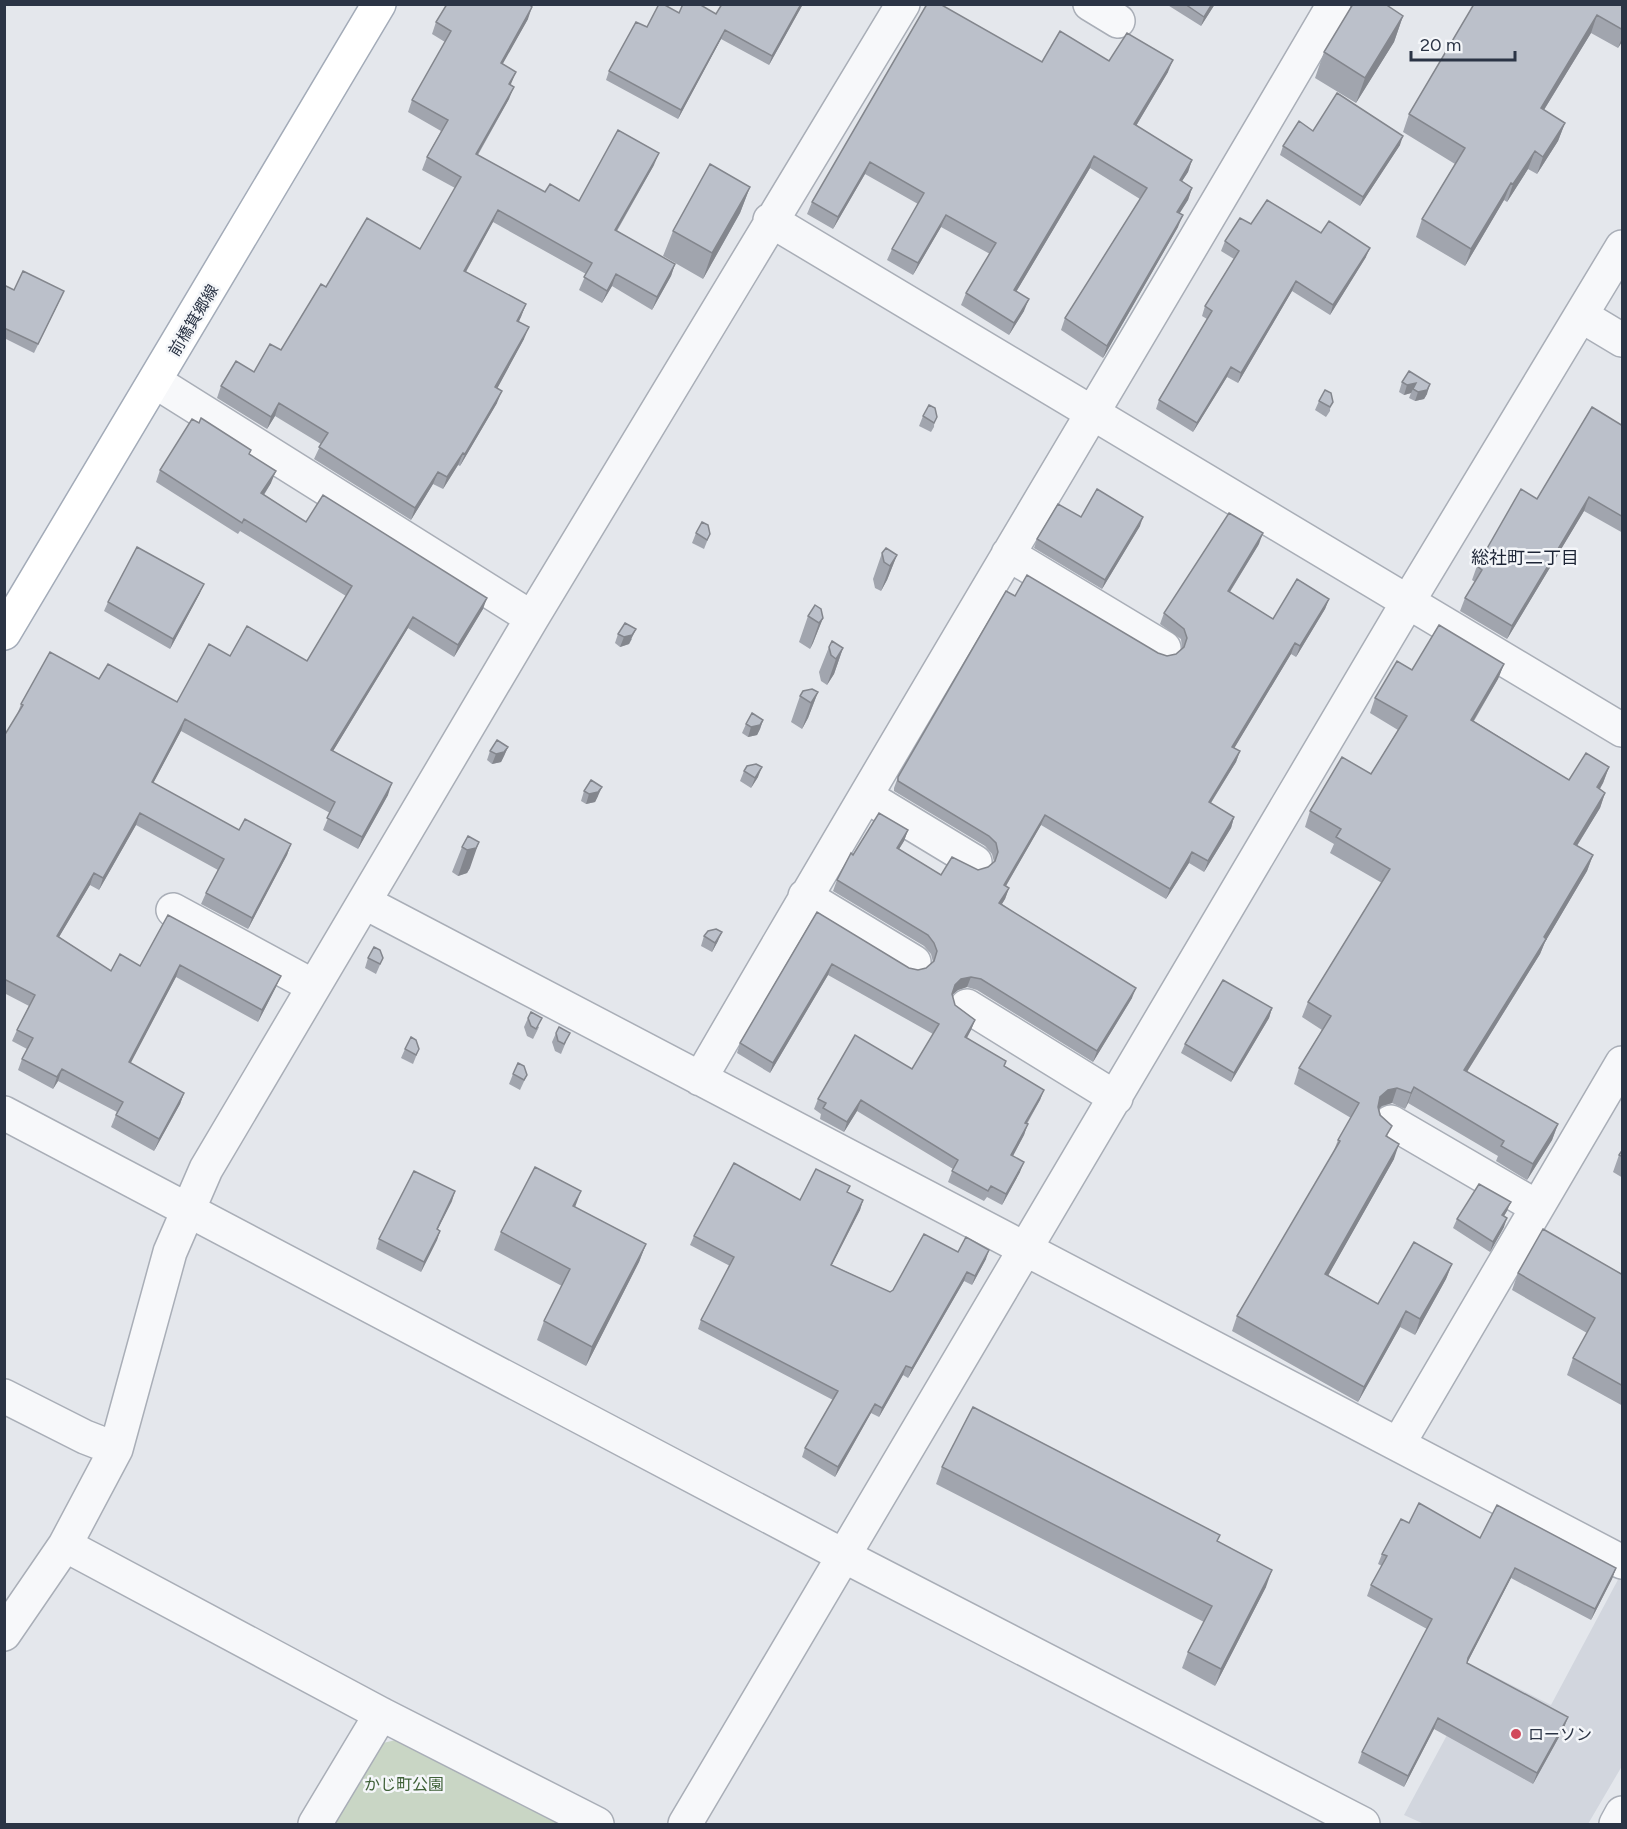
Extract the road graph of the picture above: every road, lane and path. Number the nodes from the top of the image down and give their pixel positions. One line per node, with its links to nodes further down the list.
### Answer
1 (380, 4): 10 (main road, 前橋箕郷線)
2 (903, 4): 6 (street)
3 (1090, 4): 5 (street)
4 (1334, 4): 11 (street)
5 (1118, 21)
6 (770, 220): 11 (street); 14 (street)
7 (1623, 247): 8 (street)
8 (1582, 316): 9 (street); 13 (street)
9 (1623, 340)
10 (156, 382): 14 (street); 15 (main road, 前橋箕郷線)
11 (1093, 416): 12 (street); 13 (street)
12 (1008, 554): 16 (street); 18 (street)
13 (1409, 600): 17 (street); 28 (street)
14 (532, 618): 21 (street)
15 (4, 633)
16 (1164, 648)
17 (1623, 730)
18 (866, 796): 19 (street); 20 (street)
19 (975, 862)
20 (805, 896): 23 (street); 27 (street)
21 (364, 902): 24 (street); 27 (street)
22 (173, 910): 24 (street)
23 (914, 962)
24 (313, 986): 32 (street)
25 (967, 1006): 28 (street)
26 (1623, 1063): 31 (street)
27 (700, 1079): 33 (street)
28 (1116, 1098): 33 (street)
29 (4, 1113): 32 (street)
30 (1392, 1122): 31 (street)
31 (1537, 1207): 35 (street)
32 (190, 1209): 36 (street); 38 (street)
33 (1026, 1247): 35 (street); 38 (street)
34 (4, 1396): 36 (street)
35 (1399, 1443): 39 (street)
36 (116, 1449): 37 (street)
37 (65, 1545): 40 (street); 41 (street)
38 (846, 1557): 45 (street); 46 (street)
39 (1623, 1562)
40 (4, 1634)
41 (381, 1714): 43 (street); 44 (street)
42 (1623, 1814): 47 (street)
43 (315, 1824)
44 (597, 1824)
45 (685, 1824)
46 (1363, 1824)
47 (1616, 1824)

